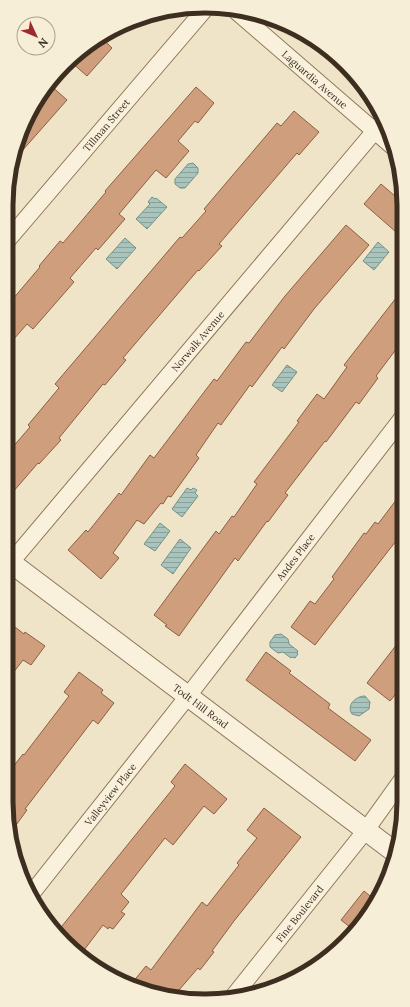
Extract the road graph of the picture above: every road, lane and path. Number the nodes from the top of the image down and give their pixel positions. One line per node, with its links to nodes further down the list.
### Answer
1 (202, 13): 5 (street, Tillman Street)
2 (244, 17): 3 (street, Laguardia Avenue)
3 (379, 124)
4 (380, 125): 7 (street, Norwalk Avenue)
5 (13, 234)
6 (397, 425): 9 (street, Andes Place)
7 (13, 556)
8 (13, 567): 9 (street, Todt Hill Road)
9 (188, 696): 11 (street, Todt Hill Road); 13 (street, Valleyview Place)
10 (397, 787): 11 (street, Fine Boulevard)
11 (366, 830): 12 (street, Todt Hill Road); 14 (street, Fine Boulevard)
12 (391, 849)
13 (35, 890)
14 (239, 990)

